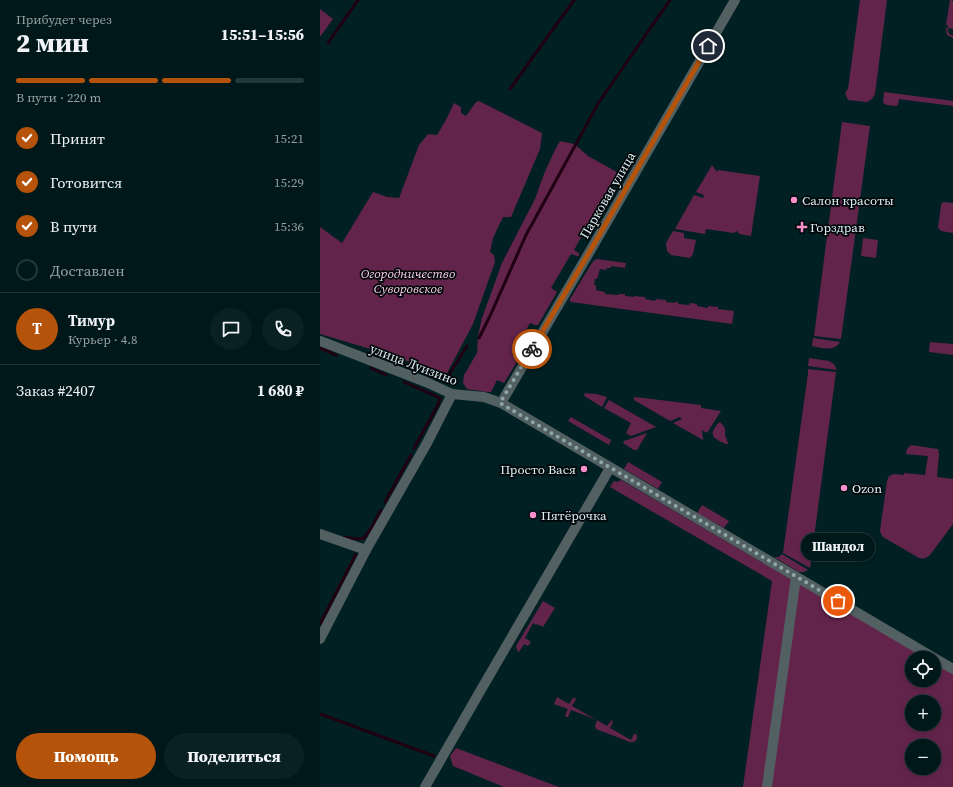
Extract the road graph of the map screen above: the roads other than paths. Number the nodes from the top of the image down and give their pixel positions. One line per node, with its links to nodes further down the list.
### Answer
1 (735, 0): 4 (street, Парковая улица)
2 (320, 341): 3 (street, улица Луизино)
3 (452, 394): 4 (street, улица Луизино); 7 (street)
4 (500, 403): 5 (street, улица Луизино)
5 (610, 468): 8 (street, улица Луизино); 11 (street)
6 (320, 534): 7 (street)
7 (366, 550): 9 (street)
8 (796, 577): 10 (street, улица Луизино); 12 (street)
9 (320, 639)
10 (953, 669)
11 (425, 787)
12 (767, 787)

